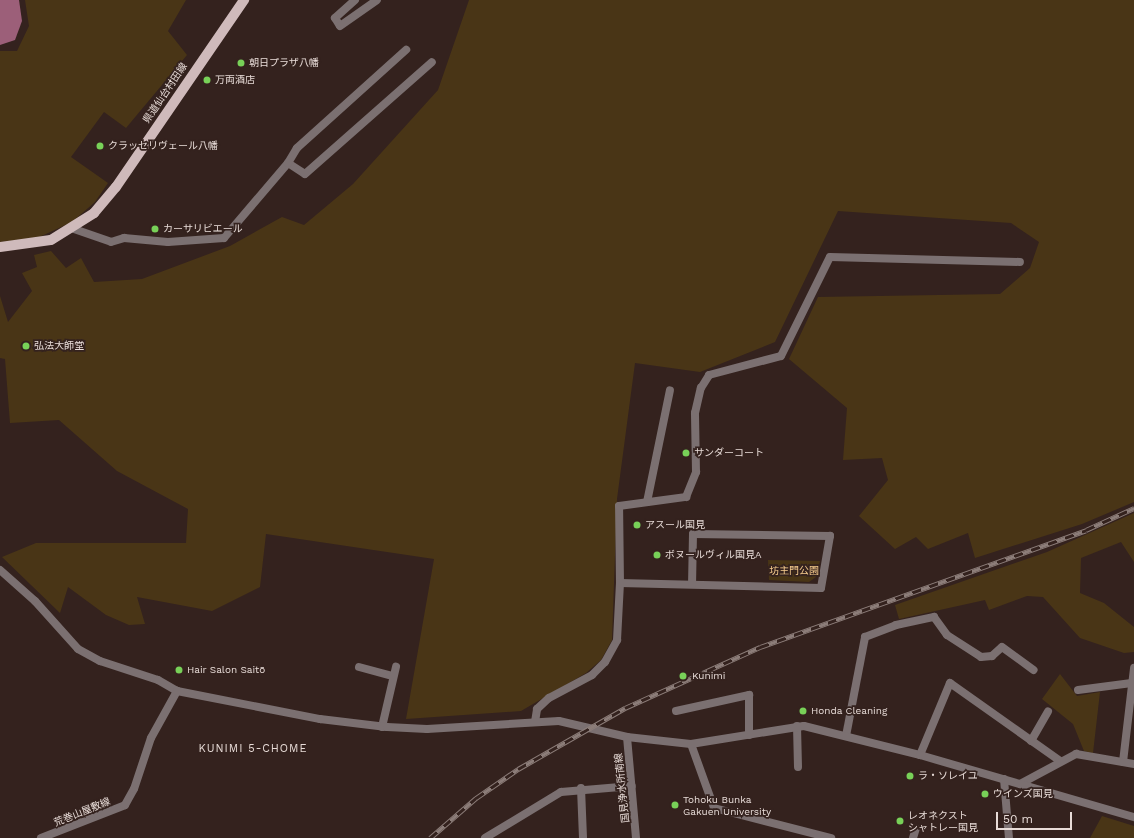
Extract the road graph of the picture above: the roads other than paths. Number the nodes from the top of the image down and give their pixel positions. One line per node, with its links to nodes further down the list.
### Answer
1 (244, 0): 7 (main road, 県道仙台村田線)
2 (355, 0): 3 (street)
3 (377, 0)
4 (406, 50): 6 (street)
5 (432, 62): 6 (street)
6 (288, 163): 7 (street)
7 (74, 229): 8 (main road, 県道仙台村田線)
8 (0, 247)
9 (1020, 262): 11 (street)
10 (670, 390): 11 (street)
11 (647, 502): 13 (street)
12 (0, 570): 22 (street)
13 (620, 583): 14 (street); 25 (street)
14 (692, 584): 14 (street)
15 (359, 667): 19 (street)
16 (396, 667): 19 (street)
17 (1134, 668): 20 (street)
18 (1034, 670): 29 (street)
19 (393, 676): 27 (street)
20 (1132, 683): 21 (street); 35 (street)
21 (1078, 690)
22 (177, 691): 27 (street); 44 (street, 荒巻山屋敷線)
23 (676, 711): 28 (street)
24 (1048, 712): 31 (street)
25 (535, 722): 27 (street); 30 (street)
26 (797, 726): 28 (street); 29 (street); 37 (street)
27 (382, 727)
28 (749, 735): 32 (street)
29 (846, 736): 33 (street)
30 (627, 737): 32 (street); 40 (street, 国見浄水所南線)
31 (1031, 740): 33 (street); 34 (street)
32 (692, 744): 48 (street)
33 (920, 755): 38 (street)
34 (1060, 762): 35 (street); 39 (street)
35 (1123, 762): 36 (street)
36 (1134, 764)
37 (798, 767)
38 (1004, 779): 39 (street); 50 (street)
39 (1020, 784): 42 (street)
40 (632, 786): 41 (street); 47 (street, 国見浄水所南線)
41 (581, 788): 45 (street); 46 (street)
42 (1134, 817)
43 (916, 828): 49 (street)
44 (41, 838)
45 (485, 838)
46 (583, 838)
47 (636, 838)
48 (831, 838)
49 (913, 838)
50 (1009, 838)

